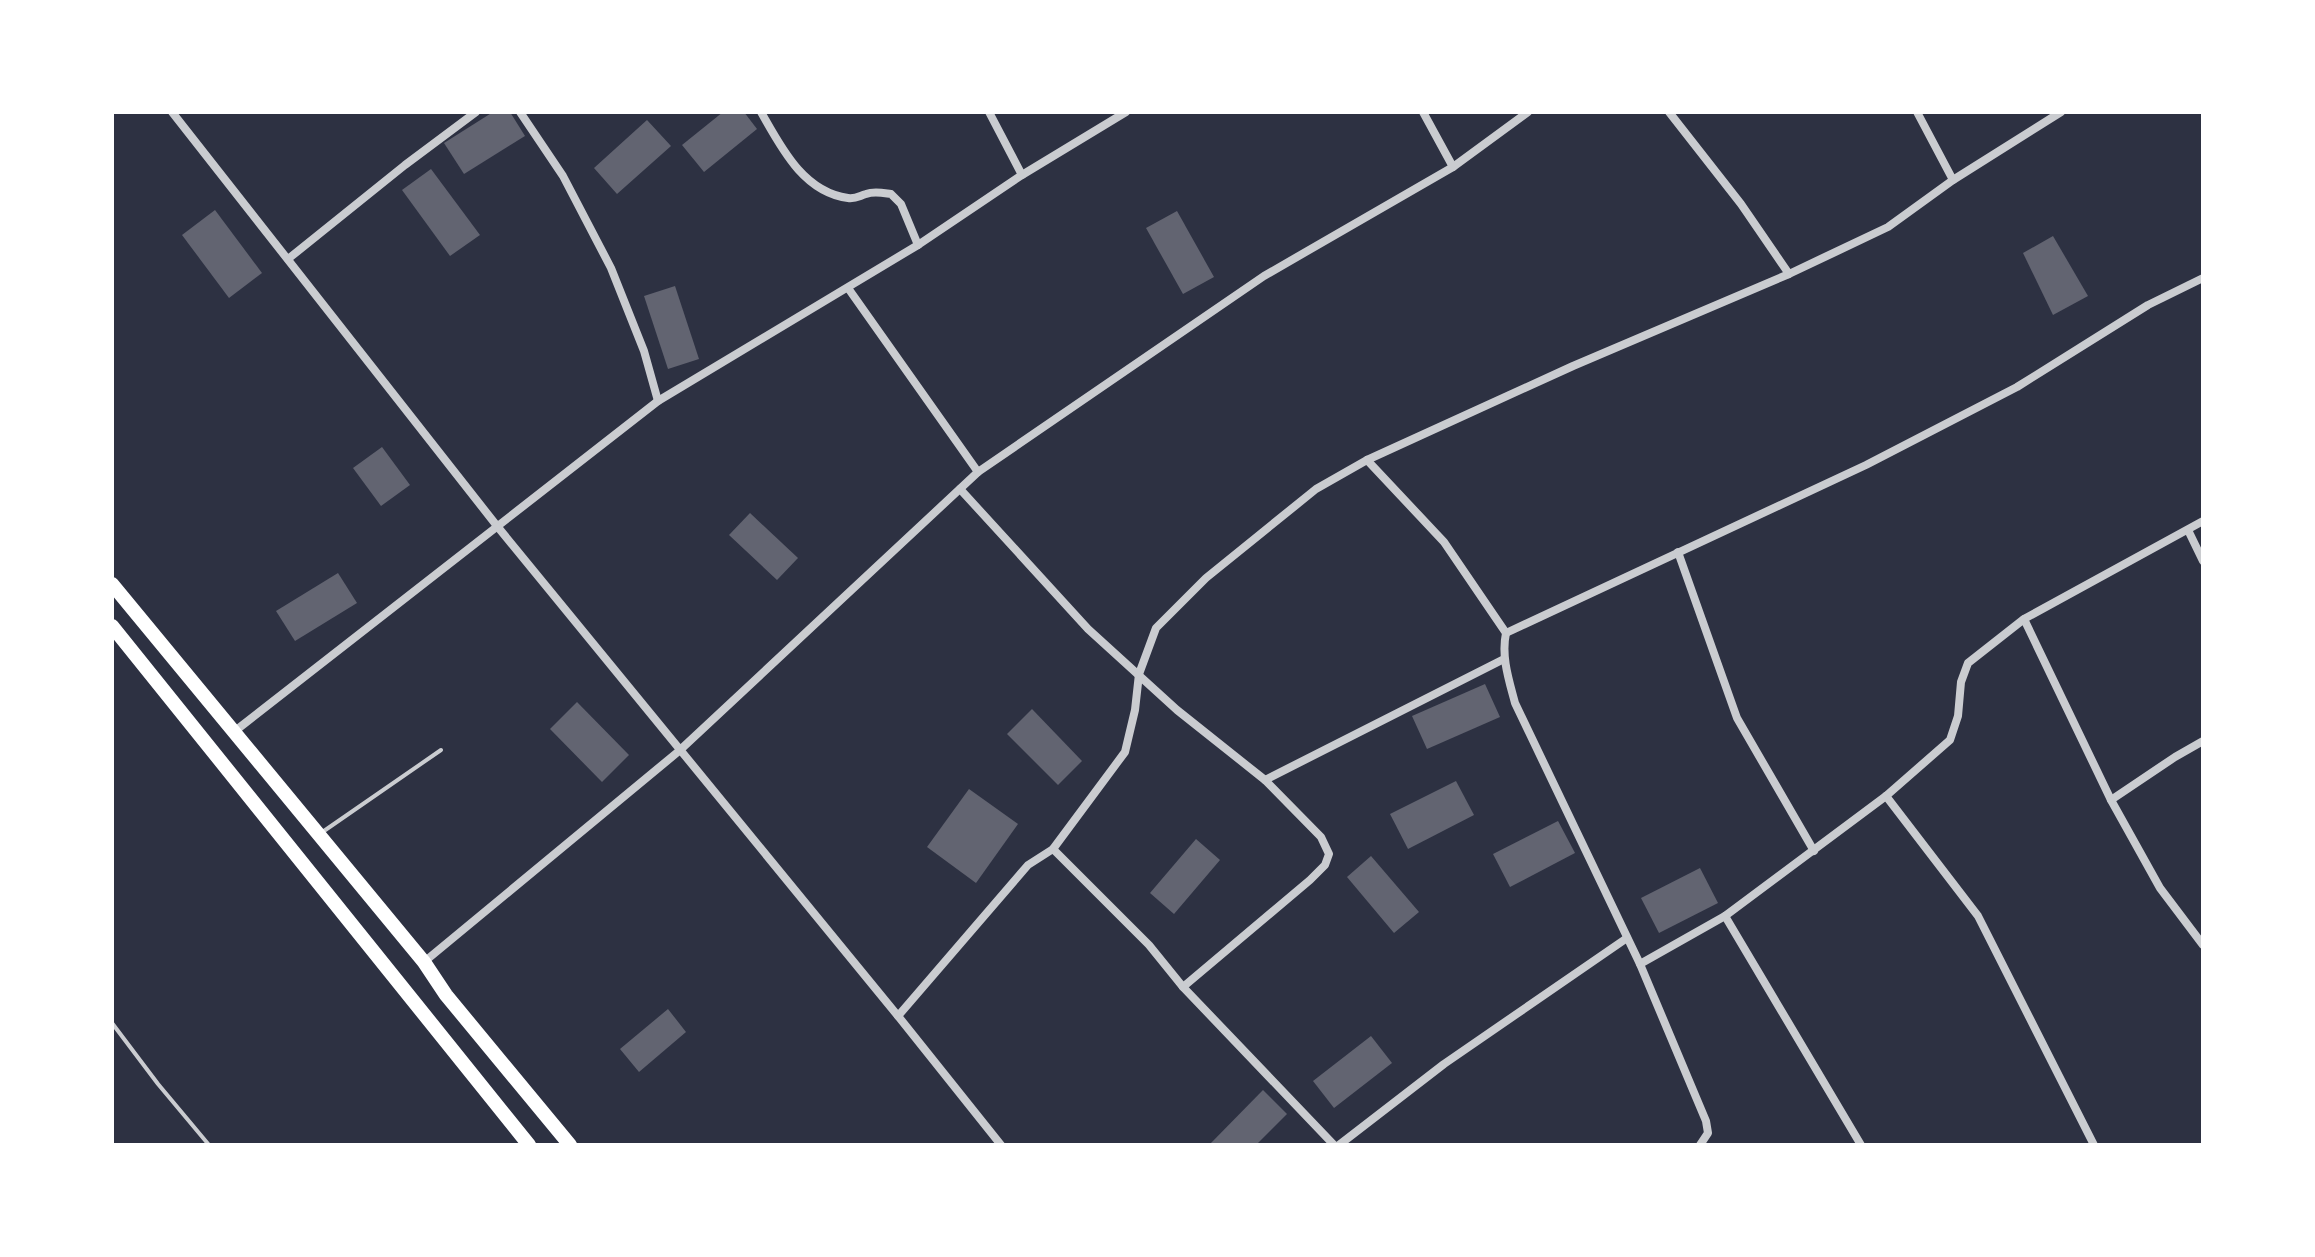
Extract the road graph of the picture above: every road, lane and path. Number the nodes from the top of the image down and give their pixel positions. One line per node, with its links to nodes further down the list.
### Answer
1 (172, 112): 16 (street)
2 (476, 112): 16 (street)
3 (520, 112): 20 (street)
4 (761, 112): 15 (street)
5 (989, 112): 13 (street)
6 (1126, 112): 13 (street)
7 (1423, 112): 12 (street)
8 (1528, 112): 12 (street)
9 (1669, 112): 17 (street)
10 (1917, 112): 14 (street)
11 (2061, 112): 14 (street)
12 (1453, 167): 22 (street)
13 (1022, 175): 15 (street)
14 (1953, 180): 17 (street)
15 (918, 245): 19 (street)
16 (288, 259): 25 (street)
17 (1789, 274): 21 (street)
18 (2203, 278): 27 (street)
19 (848, 288): 20 (street); 22 (street)
20 (658, 401): 25 (street)
21 (1367, 460): 32 (street); 34 (street)
22 (978, 472): 23 (street)
23 (960, 489): 34 (street); 38 (street)
24 (2203, 521): 26 (street)
25 (497, 526): 35 (street); 38 (street)
26 (2188, 530): 28 (street); 30 (street)
27 (1678, 552): 32 (street); 44 (street)
28 (2203, 561)
29 (112, 584): 35 (highway)
30 (2024, 619): 40 (street); 41 (street)
31 (112, 626): 54 (highway)
32 (1506, 633): 33 (street)
33 (1504, 659): 39 (street); 46 (street)
34 (1139, 674): 39 (street); 43 (street)
35 (235, 731): 42 (highway)
36 (2203, 741): 41 (street)
37 (441, 750): 42 (lane)
38 (679, 751): 48 (street); 51 (street)
39 (1265, 780): 50 (street)
40 (1886, 796): 44 (street); 60 (street)
41 (2111, 800): 47 (street)
42 (319, 835): 48 (highway)
43 (1053, 849): 50 (street); 51 (street)
44 (1814, 851): 45 (street)
45 (1725, 916): 49 (street); 59 (street)
46 (1627, 938): 49 (street); 57 (street)
47 (2203, 945)
48 (424, 962): 55 (highway)
49 (1640, 964): 58 (street)
50 (1183, 987): 57 (street)
51 (898, 1016): 56 (street)
52 (112, 1023): 53 (lane)
53 (209, 1145)
54 (529, 1145)
55 (570, 1145)
56 (1001, 1145)
57 (1337, 1145)
58 (1700, 1145)
59 (1861, 1145)
60 (2094, 1145)

